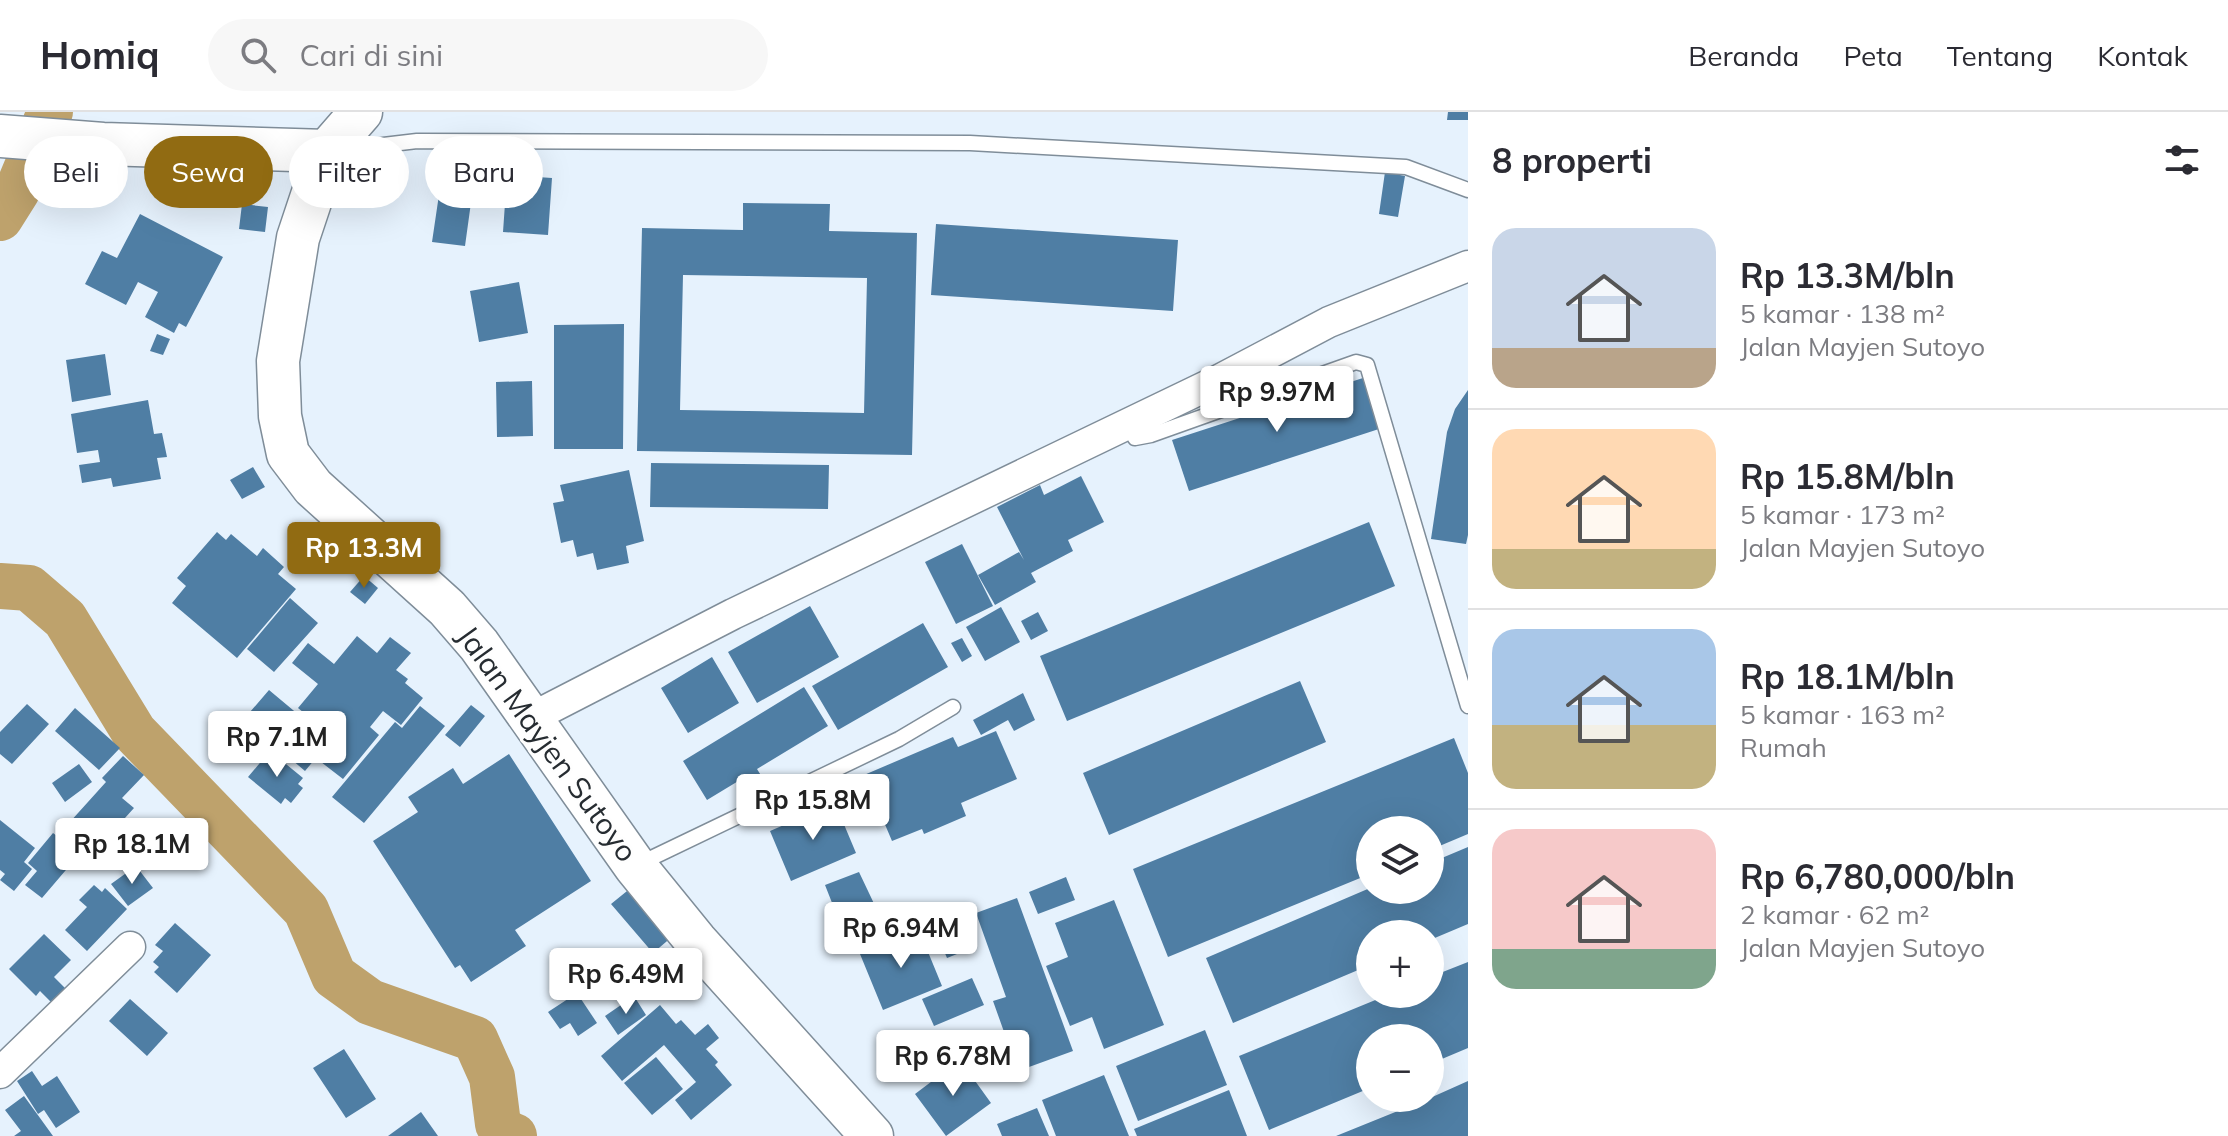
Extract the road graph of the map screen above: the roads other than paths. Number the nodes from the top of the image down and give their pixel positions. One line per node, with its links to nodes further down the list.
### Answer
1 (361, 112): 3 (street)
2 (0, 136): 5 (street)
3 (340, 136)
4 (409, 142): 6 (lane)
5 (289, 150)
6 (1468, 190)
7 (308, 208): 12 (street, Jalan Mayjen Sutoyo)
8 (1468, 266): 9 (street)
9 (1127, 424): 10 (lane); 12 (street)
10 (1468, 706)
11 (953, 707): 13 (lane)
12 (531, 718): 13 (street, Jalan Mayjen Sutoyo)
13 (635, 866): 16 (street, Jalan Mayjen Sutoyo)
14 (130, 947): 15 (street)
15 (0, 1073)
16 (872, 1136)

